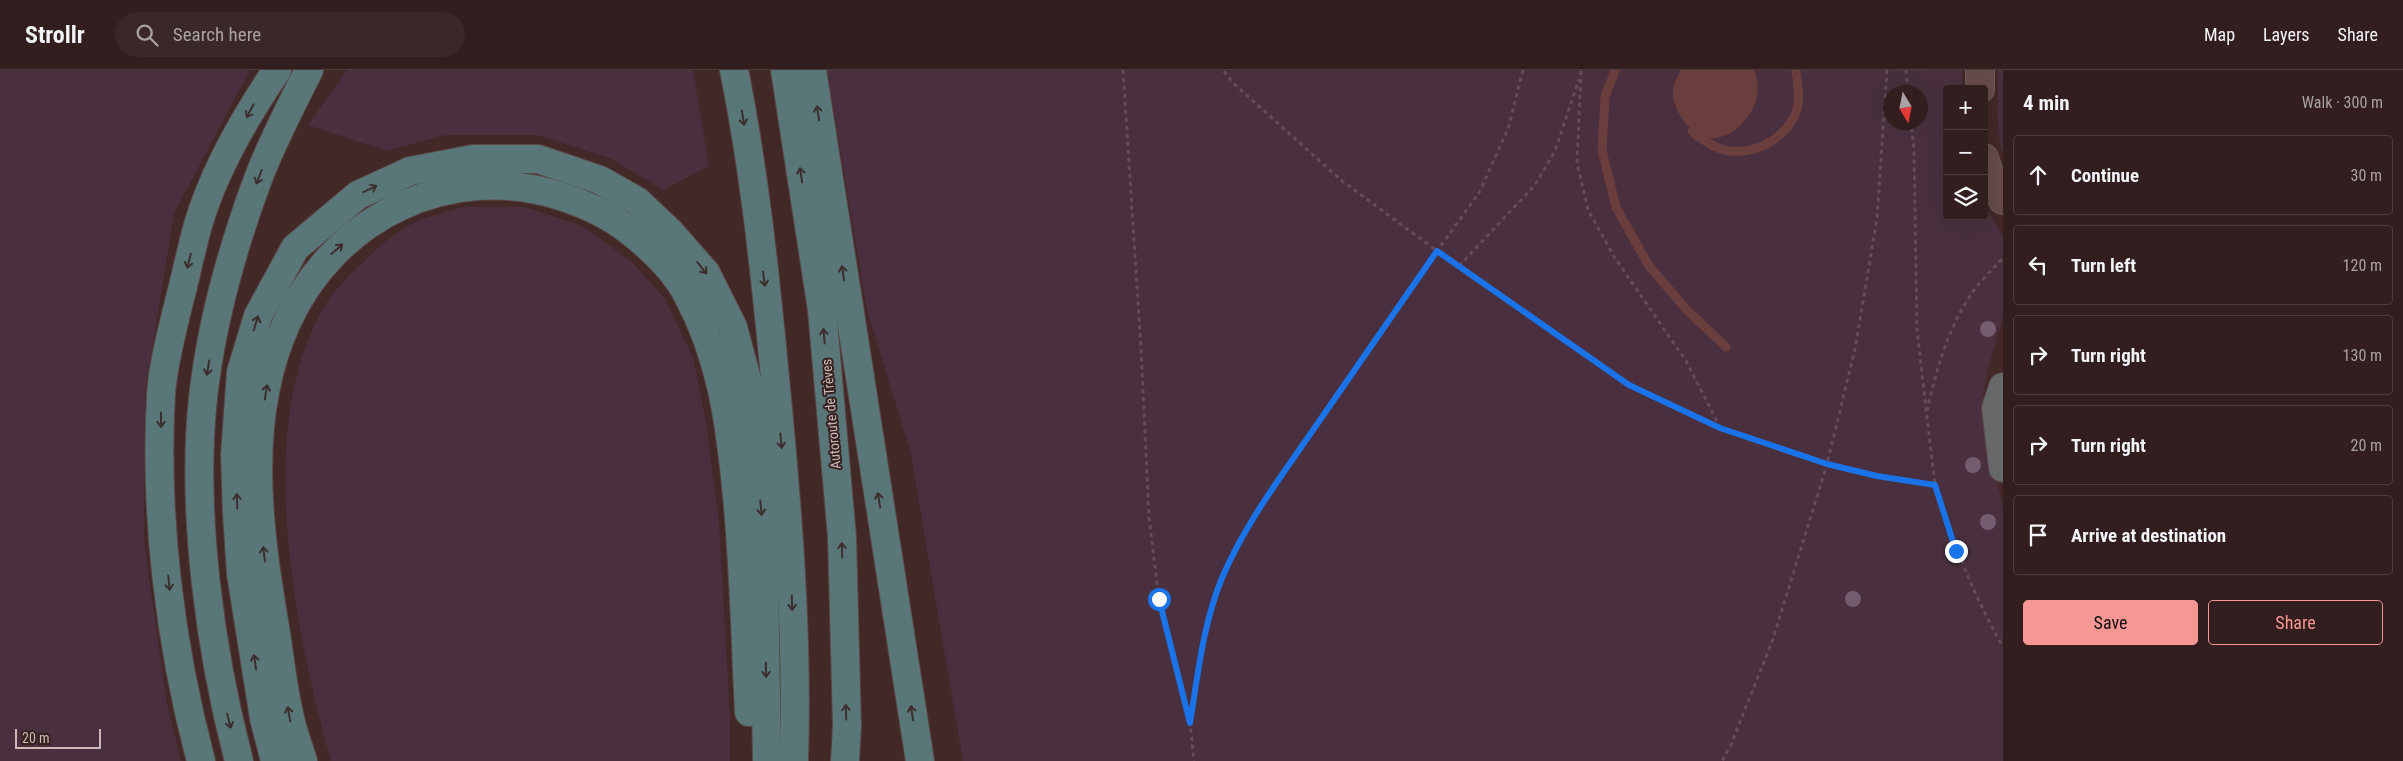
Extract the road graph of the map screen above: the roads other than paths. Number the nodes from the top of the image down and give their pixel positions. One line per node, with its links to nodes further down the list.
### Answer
1 (276, 70): 12 (highway, one-way to 12)
2 (309, 70): 13 (highway, one-way to 13)
3 (734, 70): 18 (highway, one-way to 18)
4 (785, 70): 19 (highway, Autoroute de Trèves, one-way to 4)
5 (812, 70): 20 (highway, one-way to 5)
6 (1980, 70): 7 (main road)
7 (1980, 85)
8 (1988, 172): 9 (main road)
9 (2003, 200)
10 (2003, 387): 11 (highway)
11 (2003, 468)
12 (201, 761)
13 (239, 761)
14 (275, 761): 17 (highway, one-way to 17)
15 (303, 761): 16 (highway, one-way to 16)
16 (748, 761)
17 (767, 761)
18 (794, 761)
19 (845, 761)
20 (920, 761)

